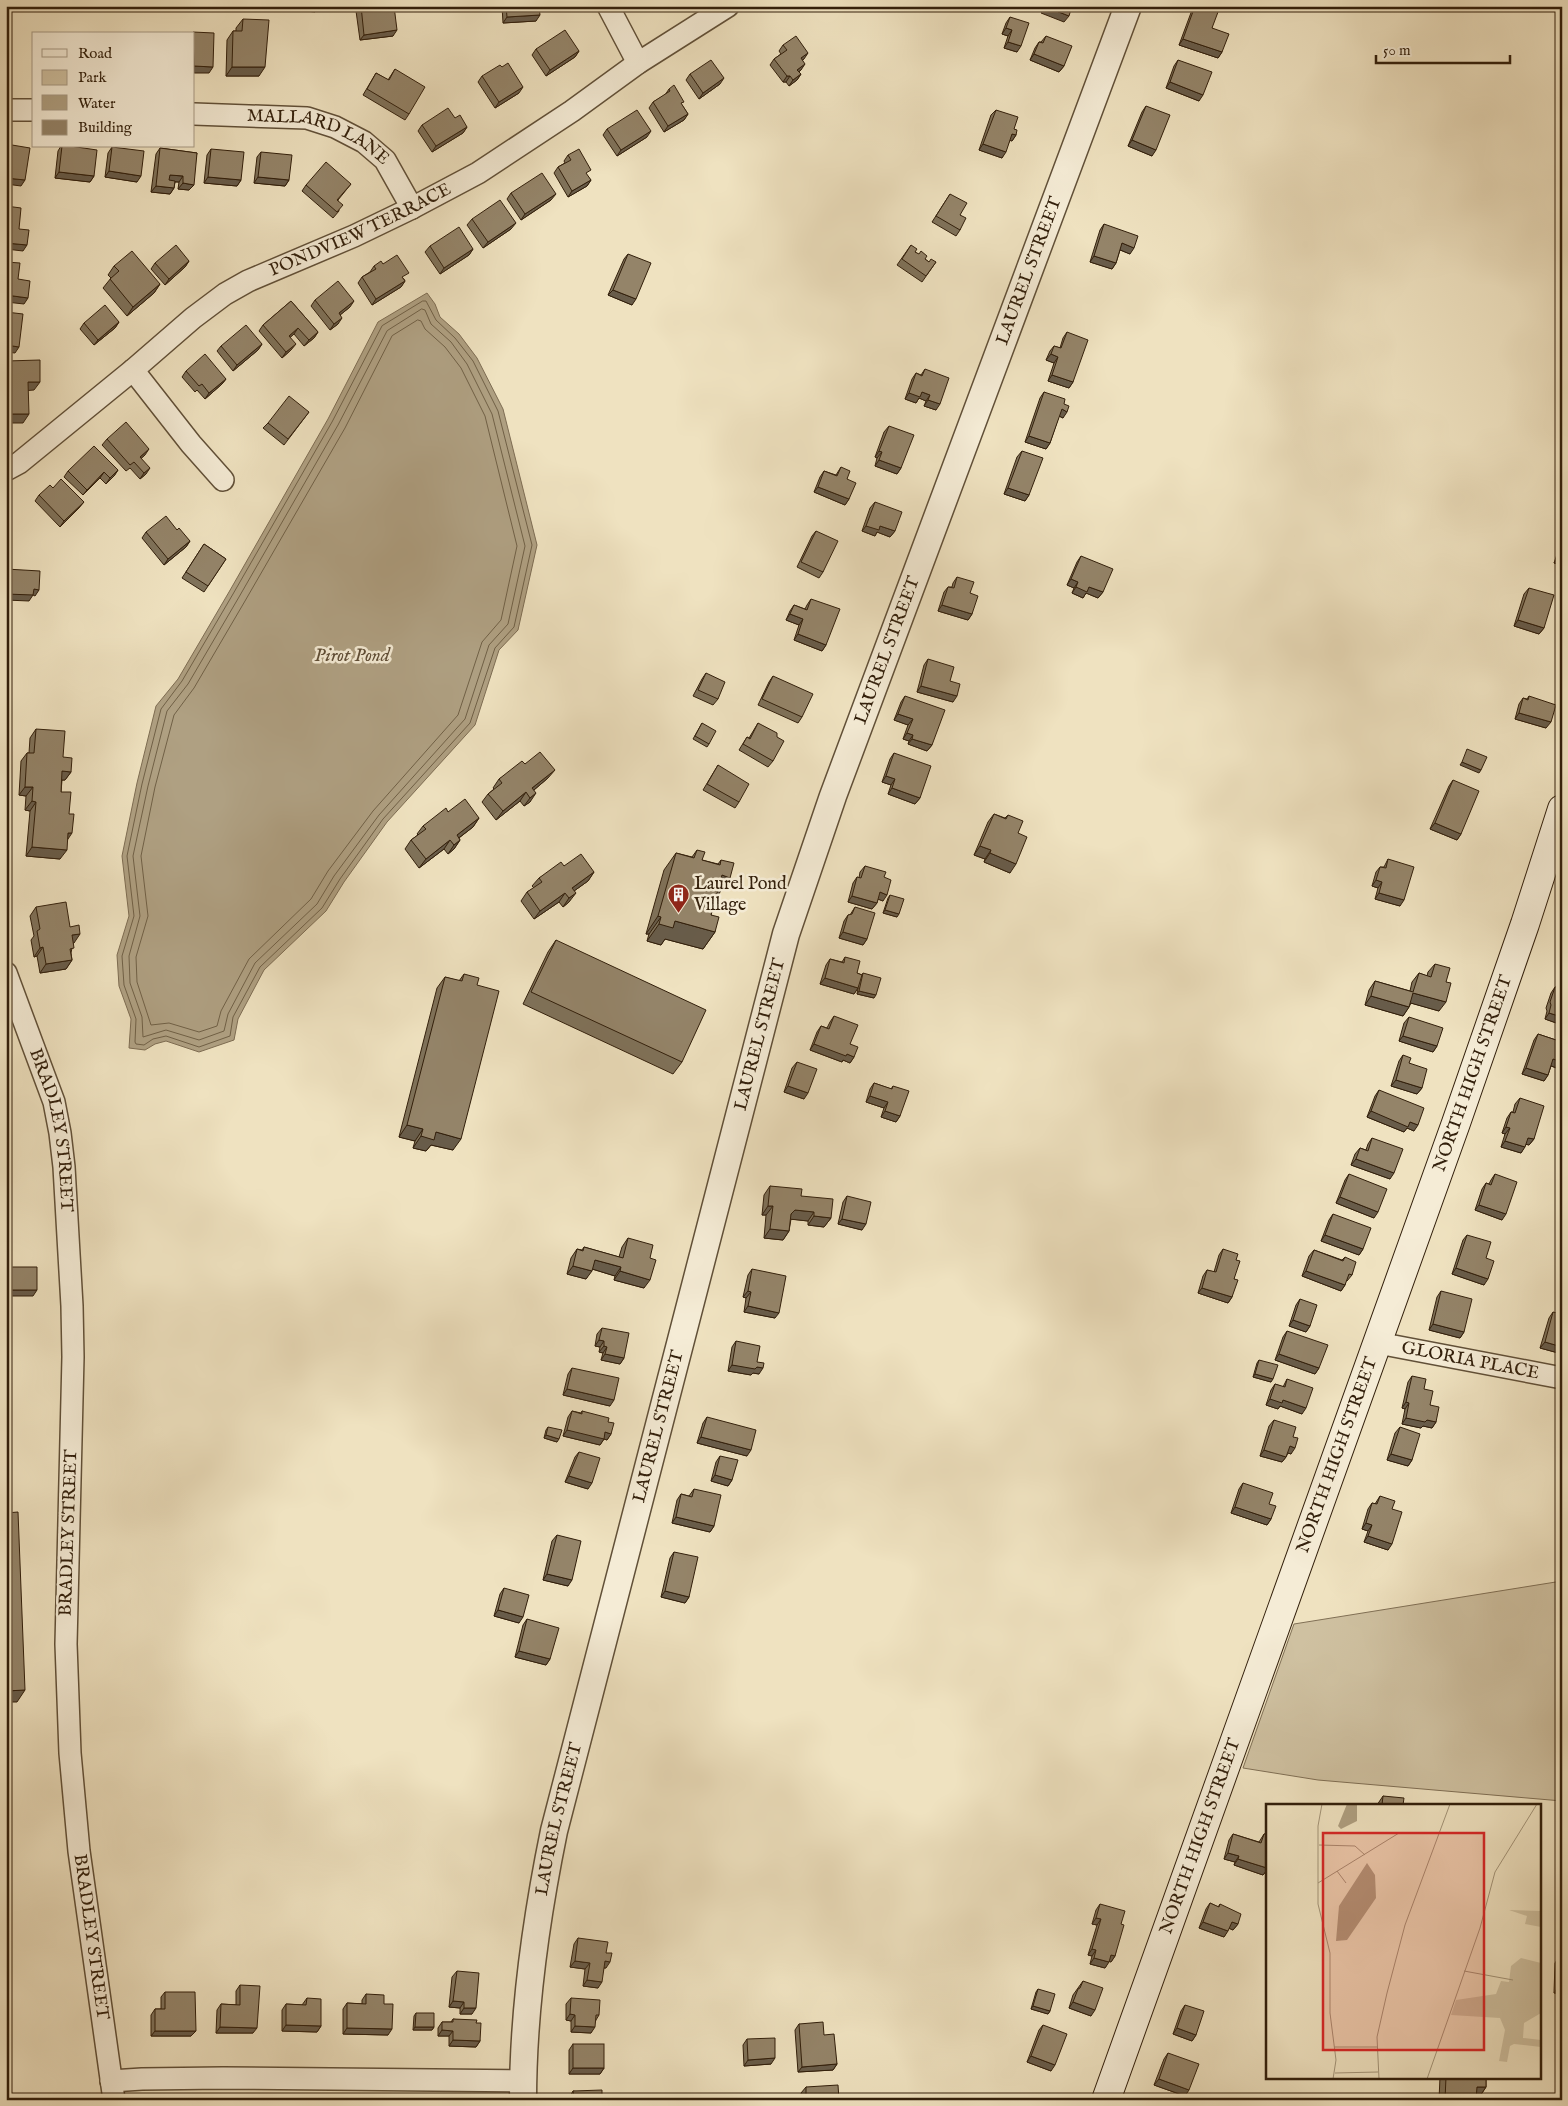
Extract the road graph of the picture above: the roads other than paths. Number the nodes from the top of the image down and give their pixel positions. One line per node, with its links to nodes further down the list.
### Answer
1 (608, 6): 4 (street)
2 (728, 6): 4 (street, PONDVIEW TERRACE)
3 (1128, 6): 17 (street, LAUREL STREET)
4 (638, 63): 8 (street, PONDVIEW TERRACE)
5 (6, 110): 6 (street)
6 (32, 110)
7 (195, 114): 8 (street, MALLARD LANE)
8 (412, 208): 9 (street, PONDVIEW TERRACE)
9 (134, 370): 10 (street, PONDVIEW TERRACE); 11 (street)
10 (6, 470)
11 (223, 480)
12 (1562, 809): 14 (main road, NORTH HIGH STREET)
13 (6, 973): 16 (street, BRADLEY STREET)
14 (1378, 1344): 15 (street, GLORIA PLACE); 18 (main road, NORTH HIGH STREET)
15 (1562, 1378)
16 (112, 2091): 17 (street)
17 (523, 2091)
18 (1106, 2100)

